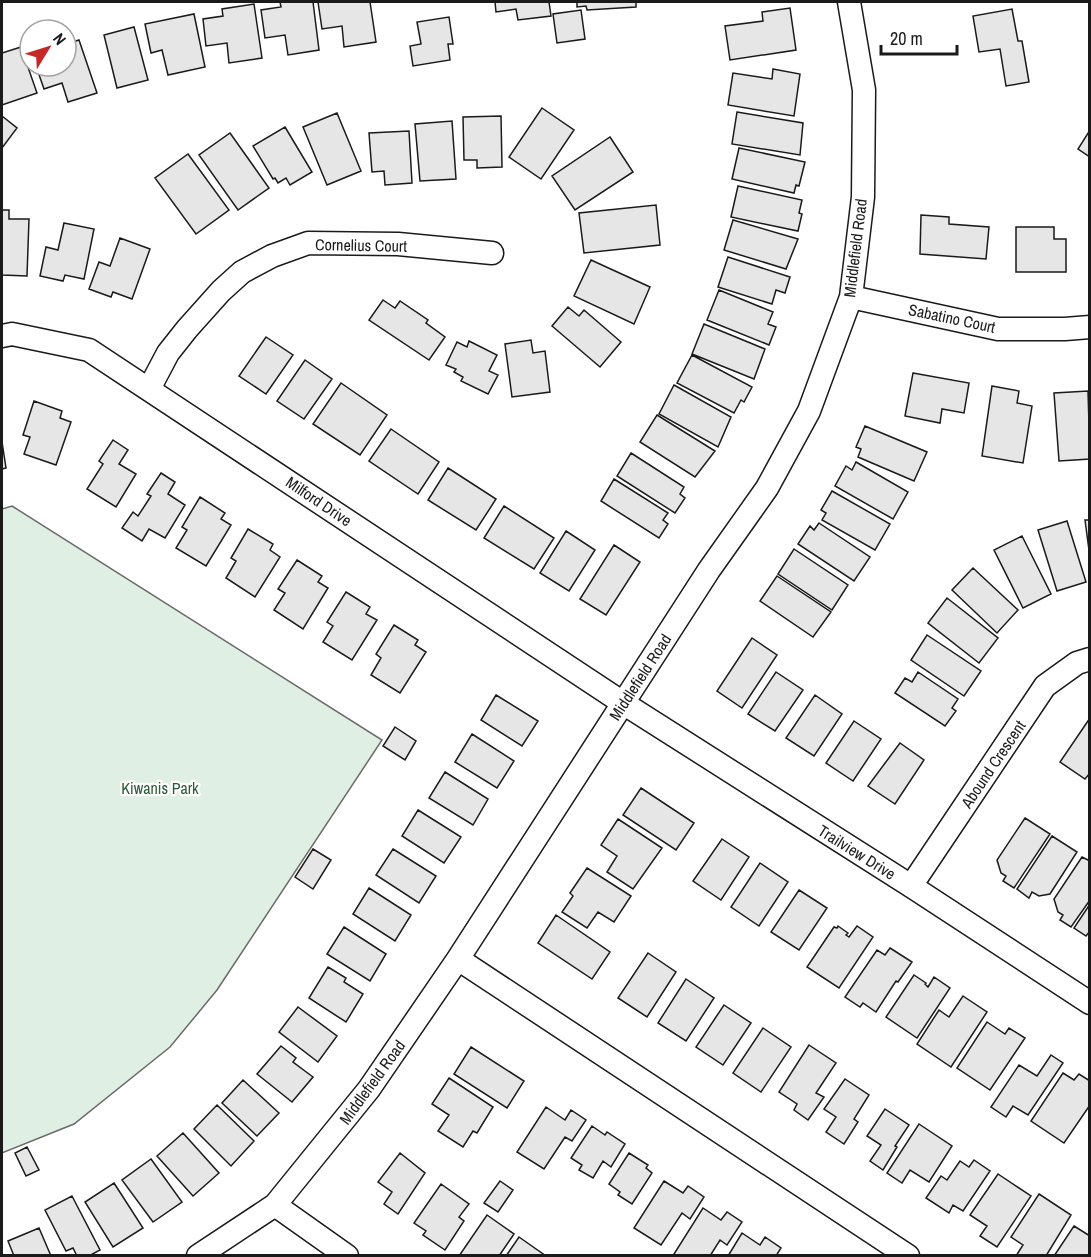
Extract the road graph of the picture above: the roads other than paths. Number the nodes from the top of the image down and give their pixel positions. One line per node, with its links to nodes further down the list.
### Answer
1 (849, 2): 3 (street, Middlefield Road)
2 (492, 253): 6 (street, Cornelius Court)
3 (851, 297): 4 (street, Sabatino Court); 8 (street, Middlefield Road)
4 (1089, 327)
5 (2, 336): 6 (street, Milford Drive)
6 (149, 389): 8 (street, Milford Drive)
7 (1089, 659): 9 (street, Abound Crescent)
8 (623, 703): 9 (street, Trailview Drive); 10 (street, Middlefield Road)
9 (911, 886): 11 (street, Trailview Drive)
10 (458, 959): 12 (street, Middlefield Road); 15 (street)
11 (1089, 1003)
12 (274, 1205): 13 (street, Middlefield Road); 14 (street)
13 (198, 1256)
14 (348, 1256)
15 (908, 1256)

